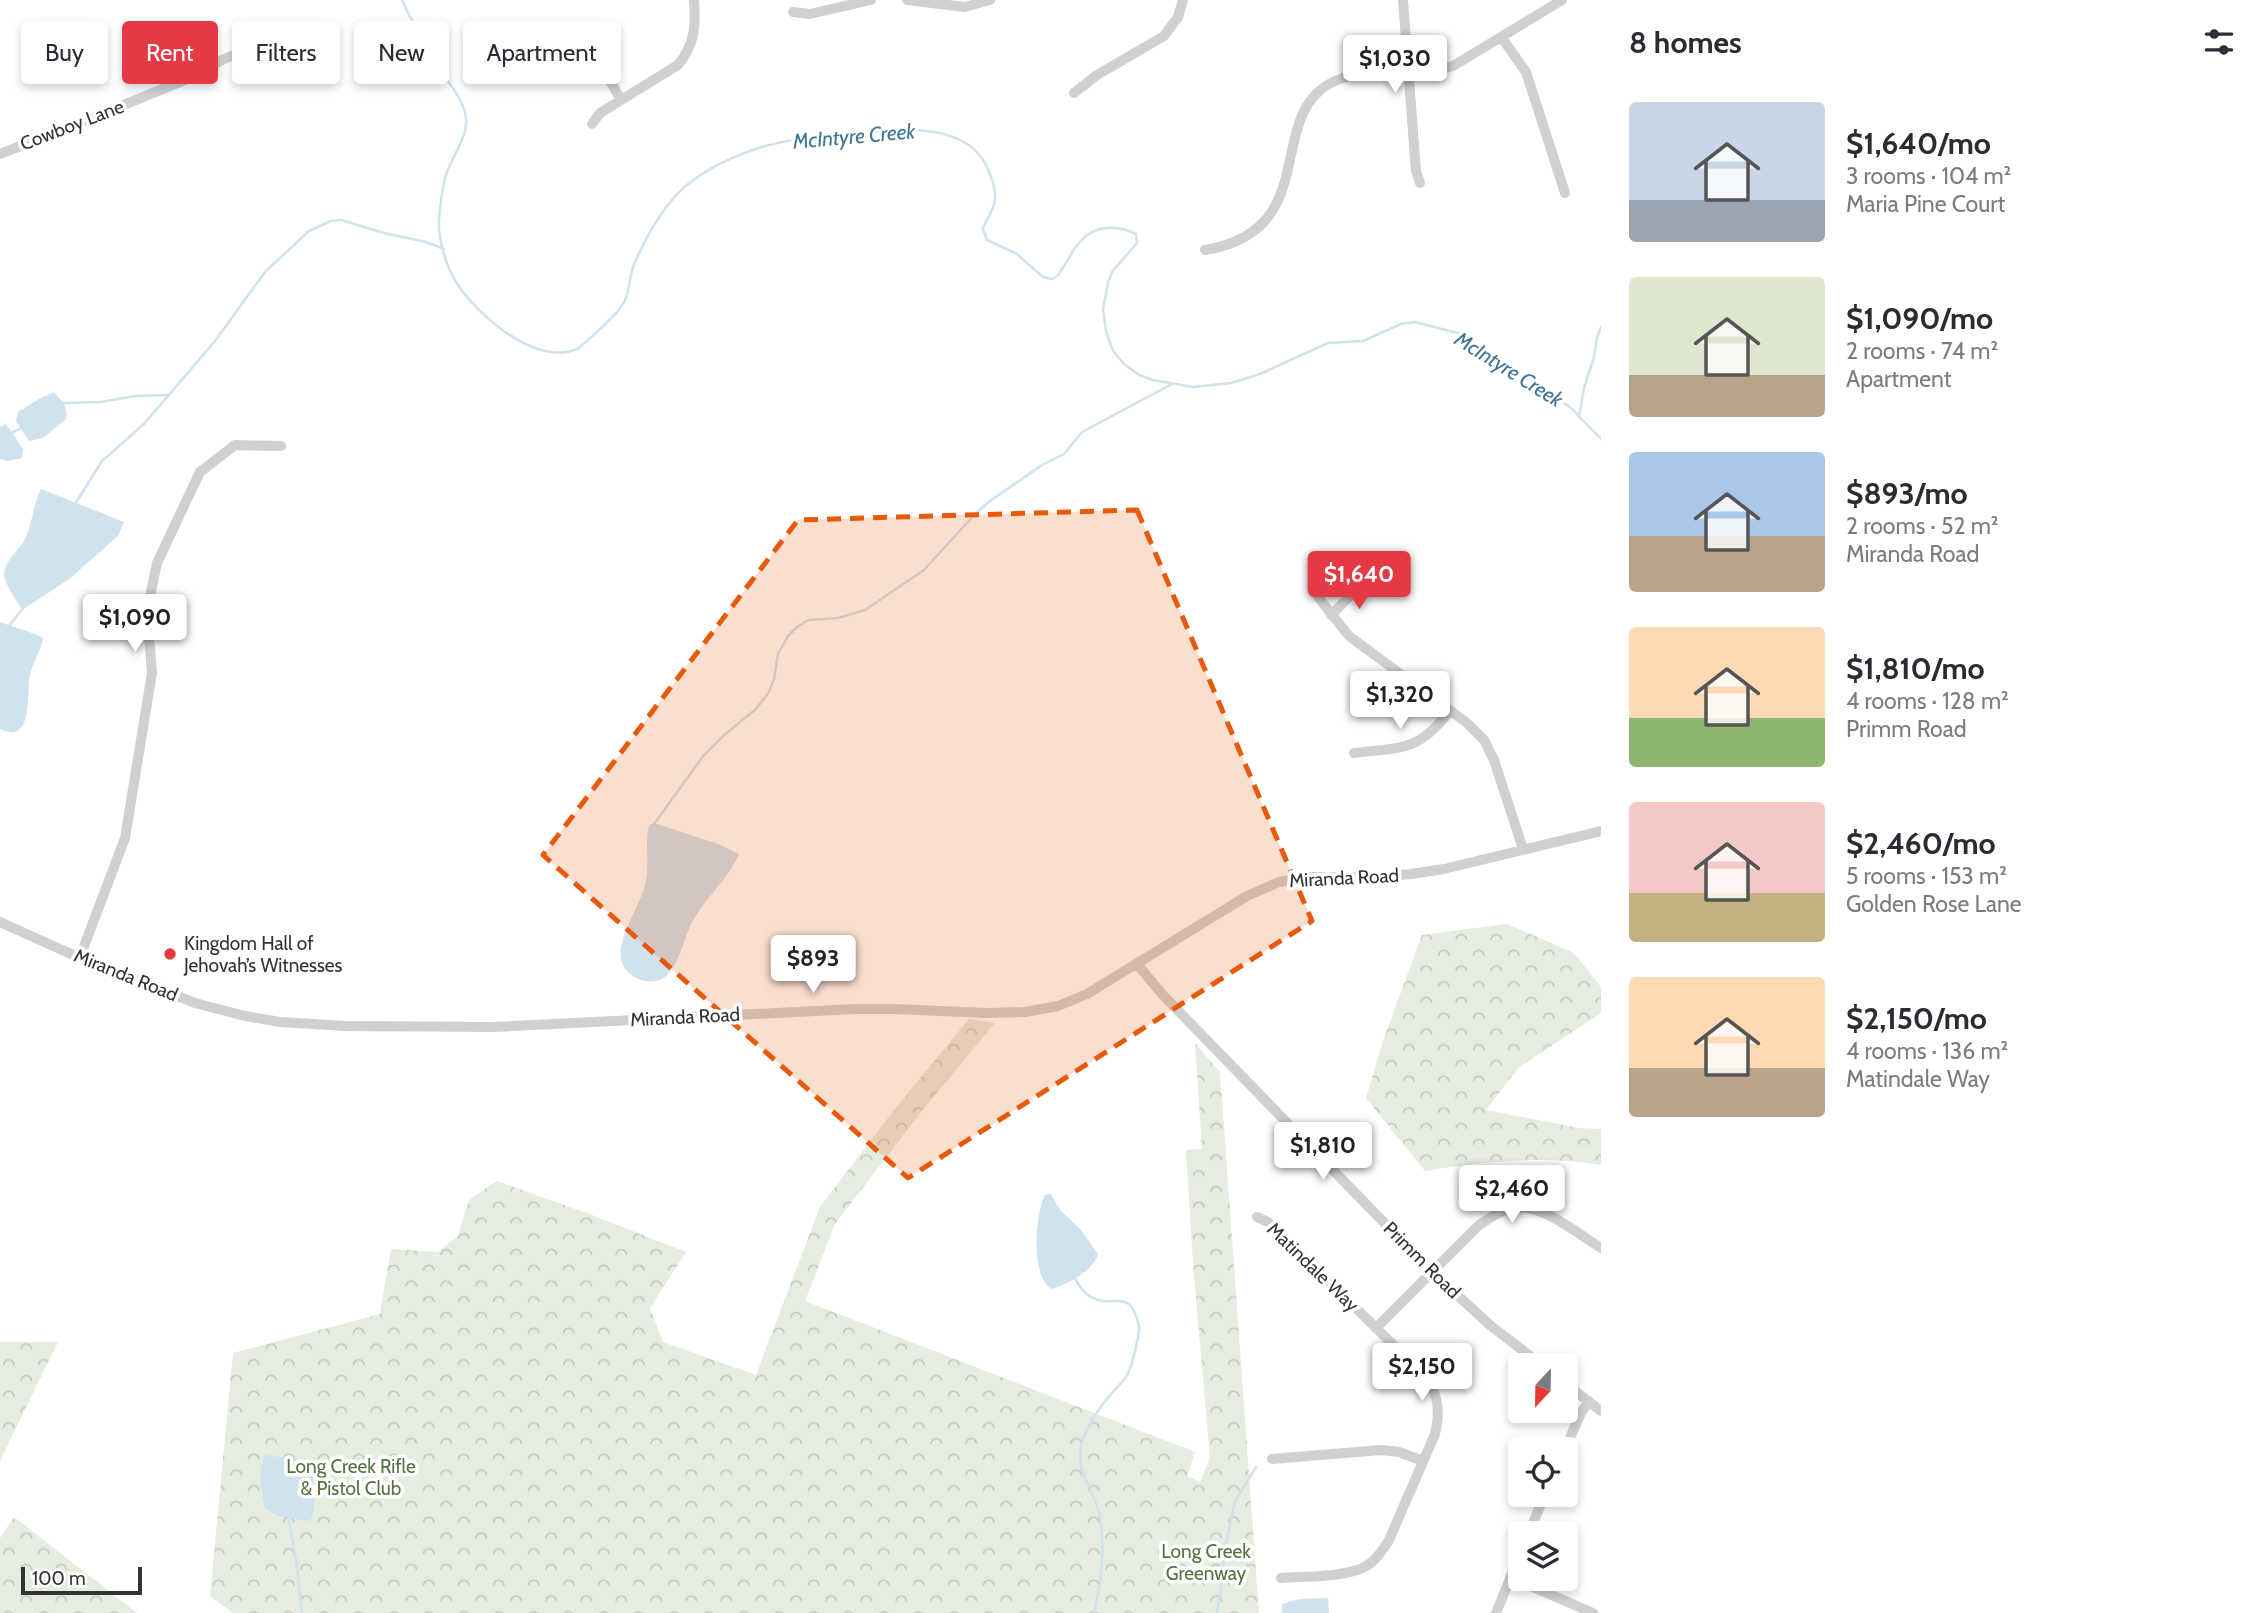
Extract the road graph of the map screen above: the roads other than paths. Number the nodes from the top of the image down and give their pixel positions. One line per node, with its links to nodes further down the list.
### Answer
1 (694, 0): 14 (street)
2 (871, 0): 8 (street)
3 (908, 0): 4 (street)
4 (990, 0)
5 (1183, 0): 13 (street)
6 (1403, 0): 11 (street)
7 (1562, 0): 9 (street)
8 (793, 12)
9 (1502, 38): 11 (street); 18 (street)
10 (232, 56): 16 (street, Cowboy Lane)
11 (1409, 72): 17 (street); 19 (street)
12 (612, 84): 14 (street)
13 (1074, 93)
14 (621, 100): 15 (street)
15 (592, 124)
16 (0, 154)
17 (1420, 183)
18 (1565, 193)
19 (1205, 250)
20 (281, 446): 29 (street)
21 (1363, 583): 23 (street)
22 (1318, 597): 23 (street)
23 (1331, 615): 24 (street)
24 (1450, 710): 25 (street); 27 (street)
25 (1354, 753)
26 (1601, 831): 27 (street, Miranda Road)
27 (1523, 849): 30 (street, Miranda Road)
28 (0, 922): 29 (street, Miranda Road)
29 (80, 957): 30 (street, Miranda Road)
30 (1137, 964): 33 (street, Primm Road)
31 (1256, 1217): 34 (street, Matindale Way)
32 (1601, 1248): 33 (street)
33 (1432, 1272): 34 (street); 35 (street, Primm Road)
34 (1376, 1328): 41 (street, Matindale Way)
35 (1526, 1353)
36 (1578, 1393): 37 (street)
37 (1589, 1401): 38 (street); 39 (street)
38 (1601, 1411)
39 (1570, 1437)
40 (1272, 1459): 41 (street)
41 (1423, 1461): 42 (street, Matindale Way)
42 (1281, 1578)
43 (1508, 1582): 45 (street)
44 (1542, 1591): 46 (street)
45 (1496, 1613)
46 (1593, 1613)

